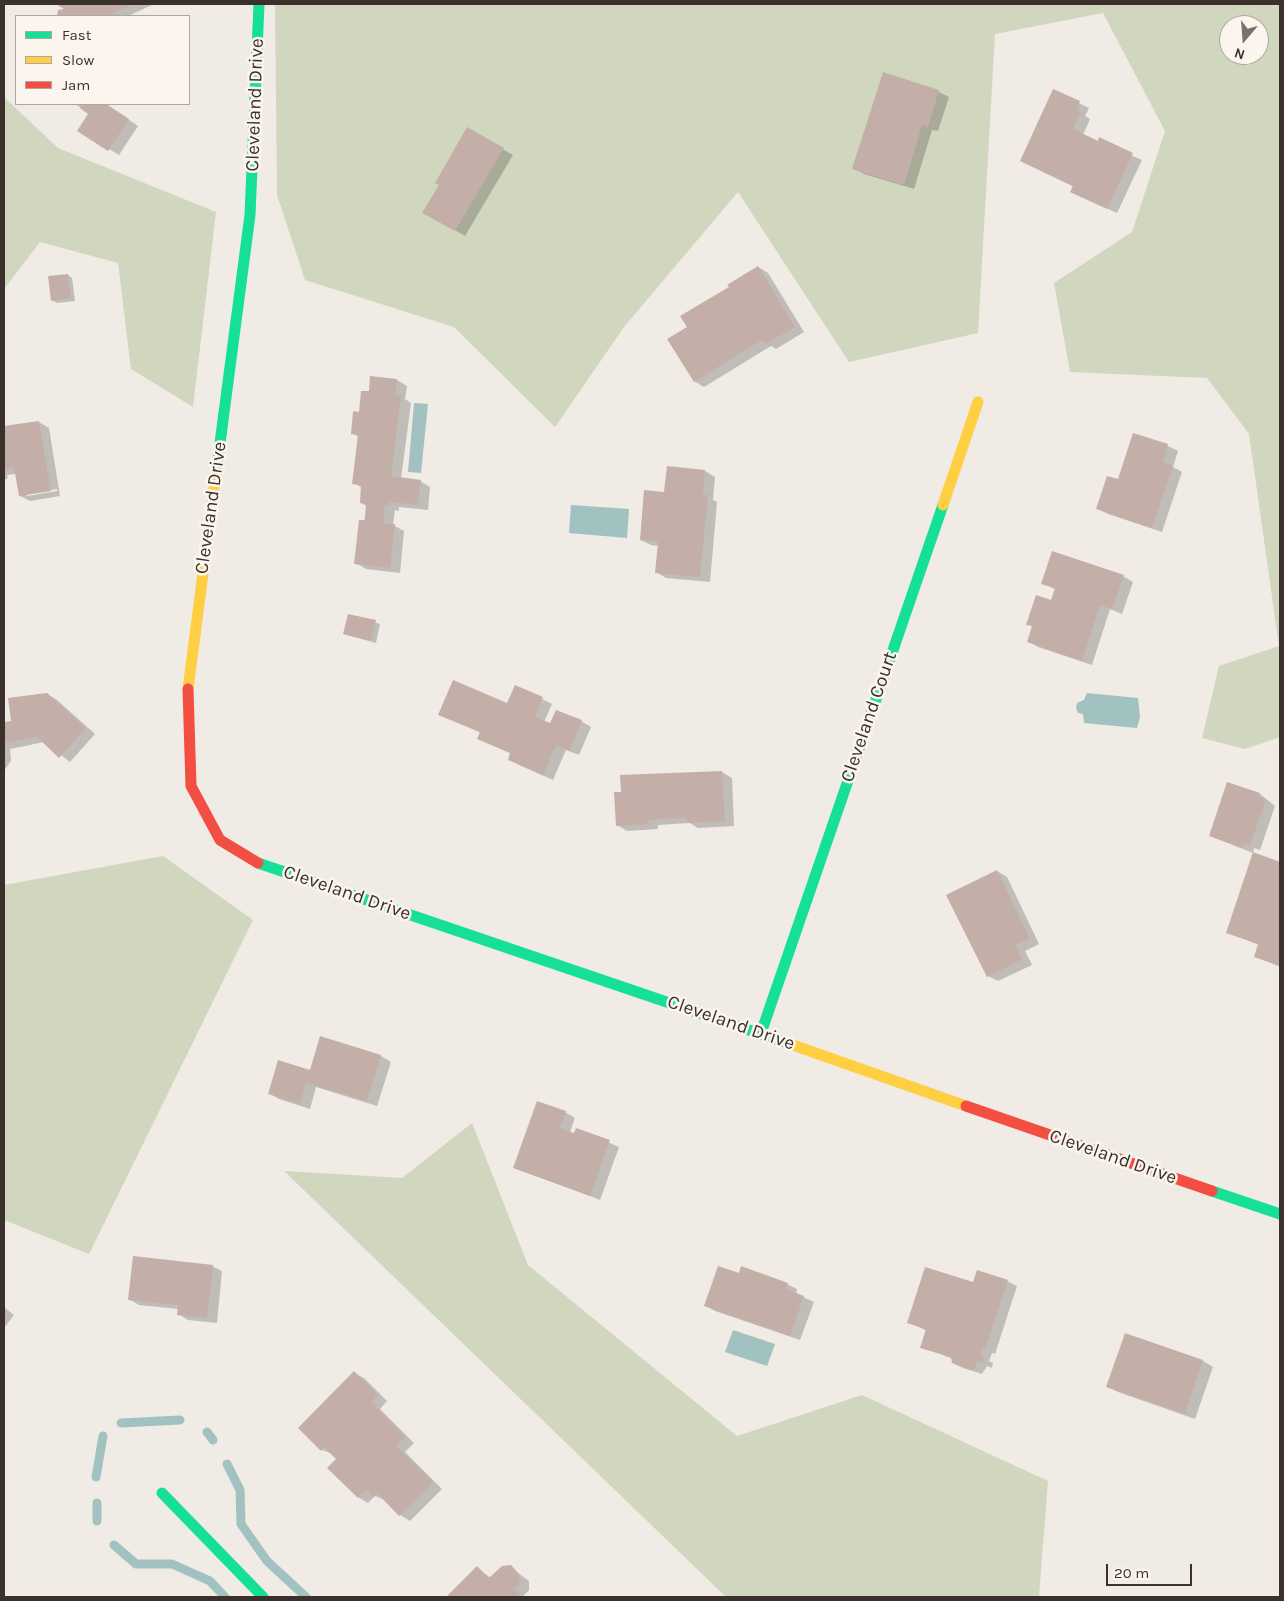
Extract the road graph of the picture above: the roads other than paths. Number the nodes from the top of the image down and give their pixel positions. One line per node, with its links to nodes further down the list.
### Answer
1 (259, 4): 3 (street, Cleveland Drive)
2 (978, 402): 3 (street, Cleveland Court)
3 (761, 1033): 4 (street, Cleveland Drive)
4 (1280, 1214)
5 (162, 1493): 6 (street)
6 (263, 1597)

